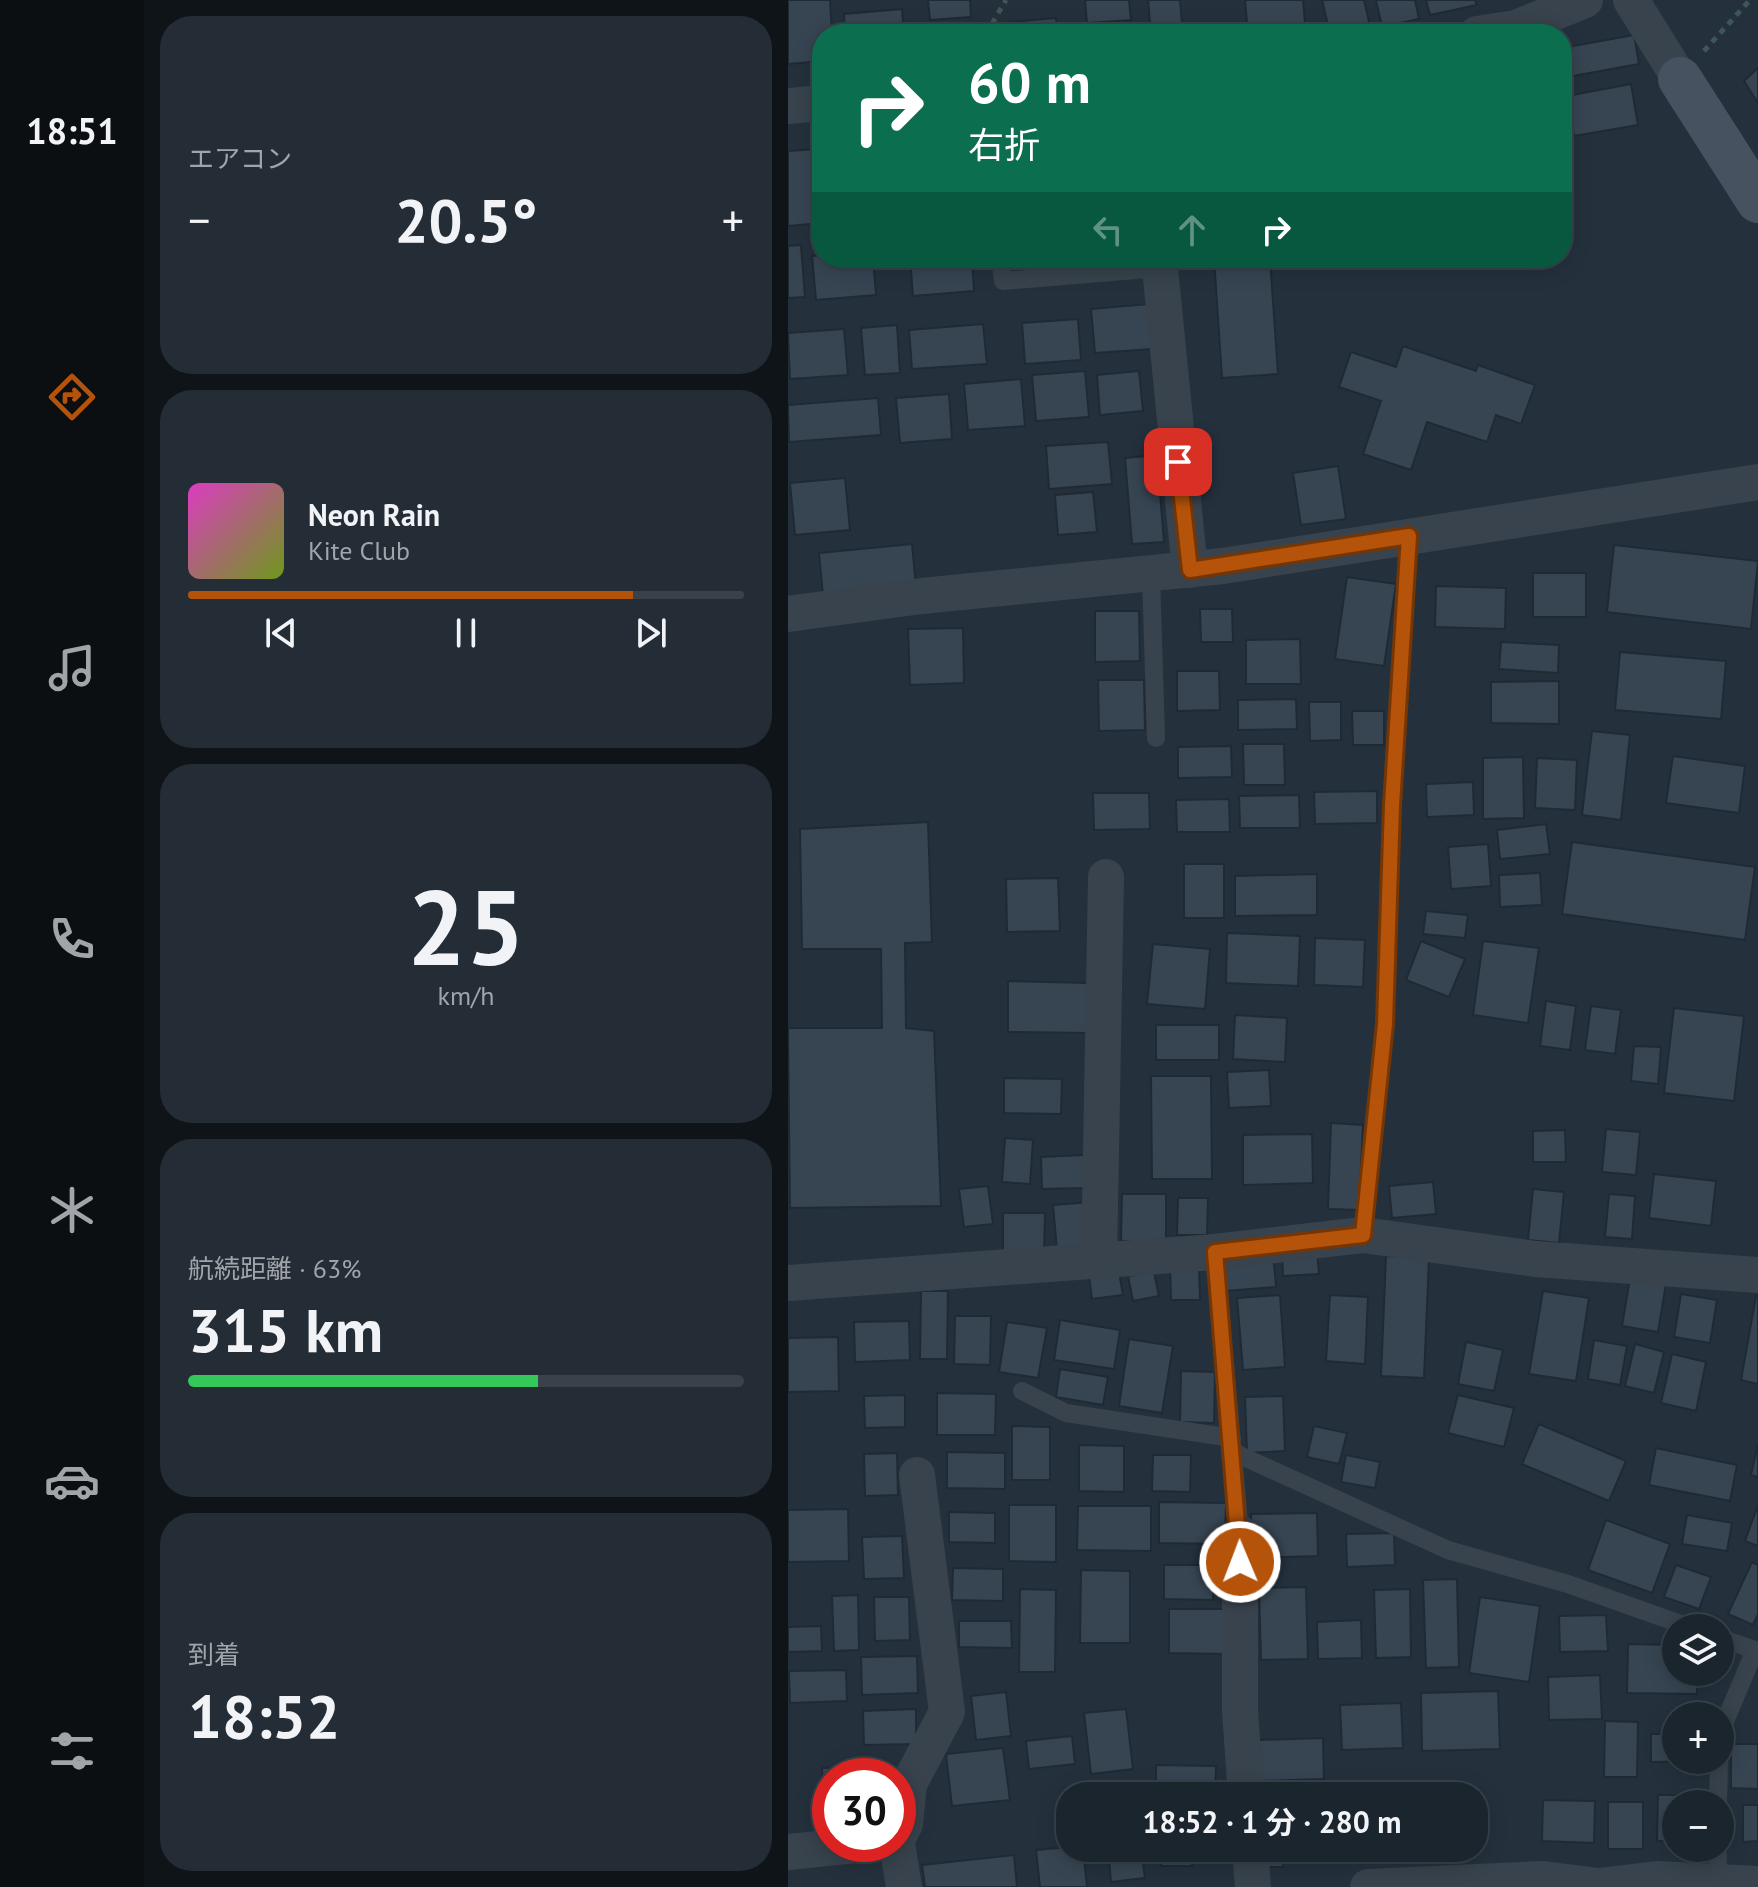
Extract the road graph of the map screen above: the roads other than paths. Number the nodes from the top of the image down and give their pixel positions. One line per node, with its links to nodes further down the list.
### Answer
1 (1585, 0): 3 (street)
2 (1631, 0): 4 (street)
3 (1526, 24)
4 (1680, 79): 7 (street)
5 (812, 104): 6 (street)
6 (788, 106)
7 (1758, 201)
8 (1001, 268): 9 (lane)
9 (1116, 268)
10 (1160, 268): 13 (street)
11 (1758, 482): 12 (street)
12 (1409, 536): 13 (street); 18 (lane)
13 (1190, 570): 14 (street)
14 (1151, 574): 15 (street); 16 (lane)
15 (788, 614)
16 (1156, 738)
17 (1106, 877): 20 (street)
18 (1363, 1235): 19 (street); 21 (street)
19 (1215, 1252): 20 (street); 24 (lane)
20 (1099, 1262): 22 (street)
21 (1758, 1275)
22 (788, 1283)
23 (1022, 1391): 24 (lane)
24 (1232, 1445): 26 (lane); 27 (lane)
25 (917, 1475): 30 (street)
26 (1240, 1533): 31 (street)
27 (1662, 1617)
28 (1734, 1643): 29 (lane)
29 (1733, 1702)
30 (916, 1771)
31 (1245, 1782)
32 (812, 1850): 33 (street)
33 (788, 1852)
34 (900, 1862): 39 (street)
35 (1251, 1862): 40 (street)
36 (1717, 1865): 37 (street); 38 (street)
37 (1758, 1884)
38 (1599, 1886): 41 (street)
39 (904, 1887)
40 (1253, 1887)
41 (1368, 1887)

